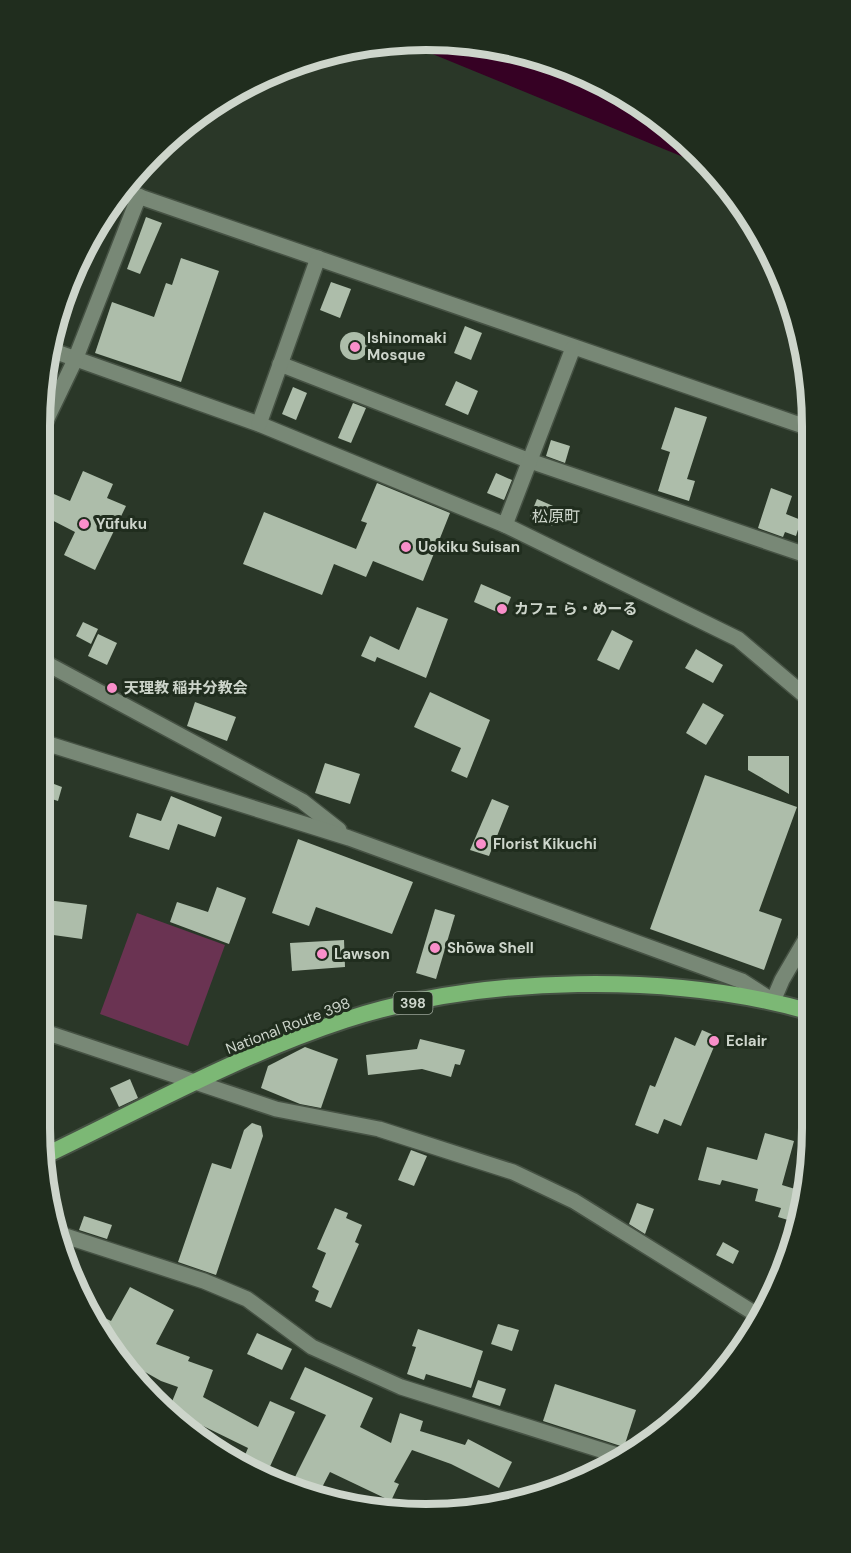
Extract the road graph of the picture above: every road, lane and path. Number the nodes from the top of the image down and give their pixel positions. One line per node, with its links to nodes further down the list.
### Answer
1 (133, 194): 2 (street); 5 (street)
2 (318, 258): 3 (street); 6 (street)
3 (573, 348): 9 (street); 10 (street)
4 (57, 353): 5 (street)
5 (75, 360): 7 (street); 8 (street)
6 (280, 364): 8 (street); 10 (street)
7 (50, 412)
8 (259, 424): 11 (street)
9 (802, 426)
10 (530, 461): 11 (street); 12 (street)
11 (506, 525): 14 (street)
12 (802, 554)
13 (50, 666): 16 (street)
14 (802, 693)
15 (50, 744): 16 (street)
16 (349, 838): 18 (street)
17 (802, 946): 18 (street)
18 (773, 1001): 19 (highway, National Route 398 / 398); 21 (highway, National Route 398 / 398)
19 (802, 1009)
20 (50, 1034): 21 (street)
21 (198, 1082): 22 (highway, National Route 398 / 398); 24 (street)
22 (50, 1153)
23 (65, 1236): 25 (street)
24 (753, 1312)
25 (613, 1454)

